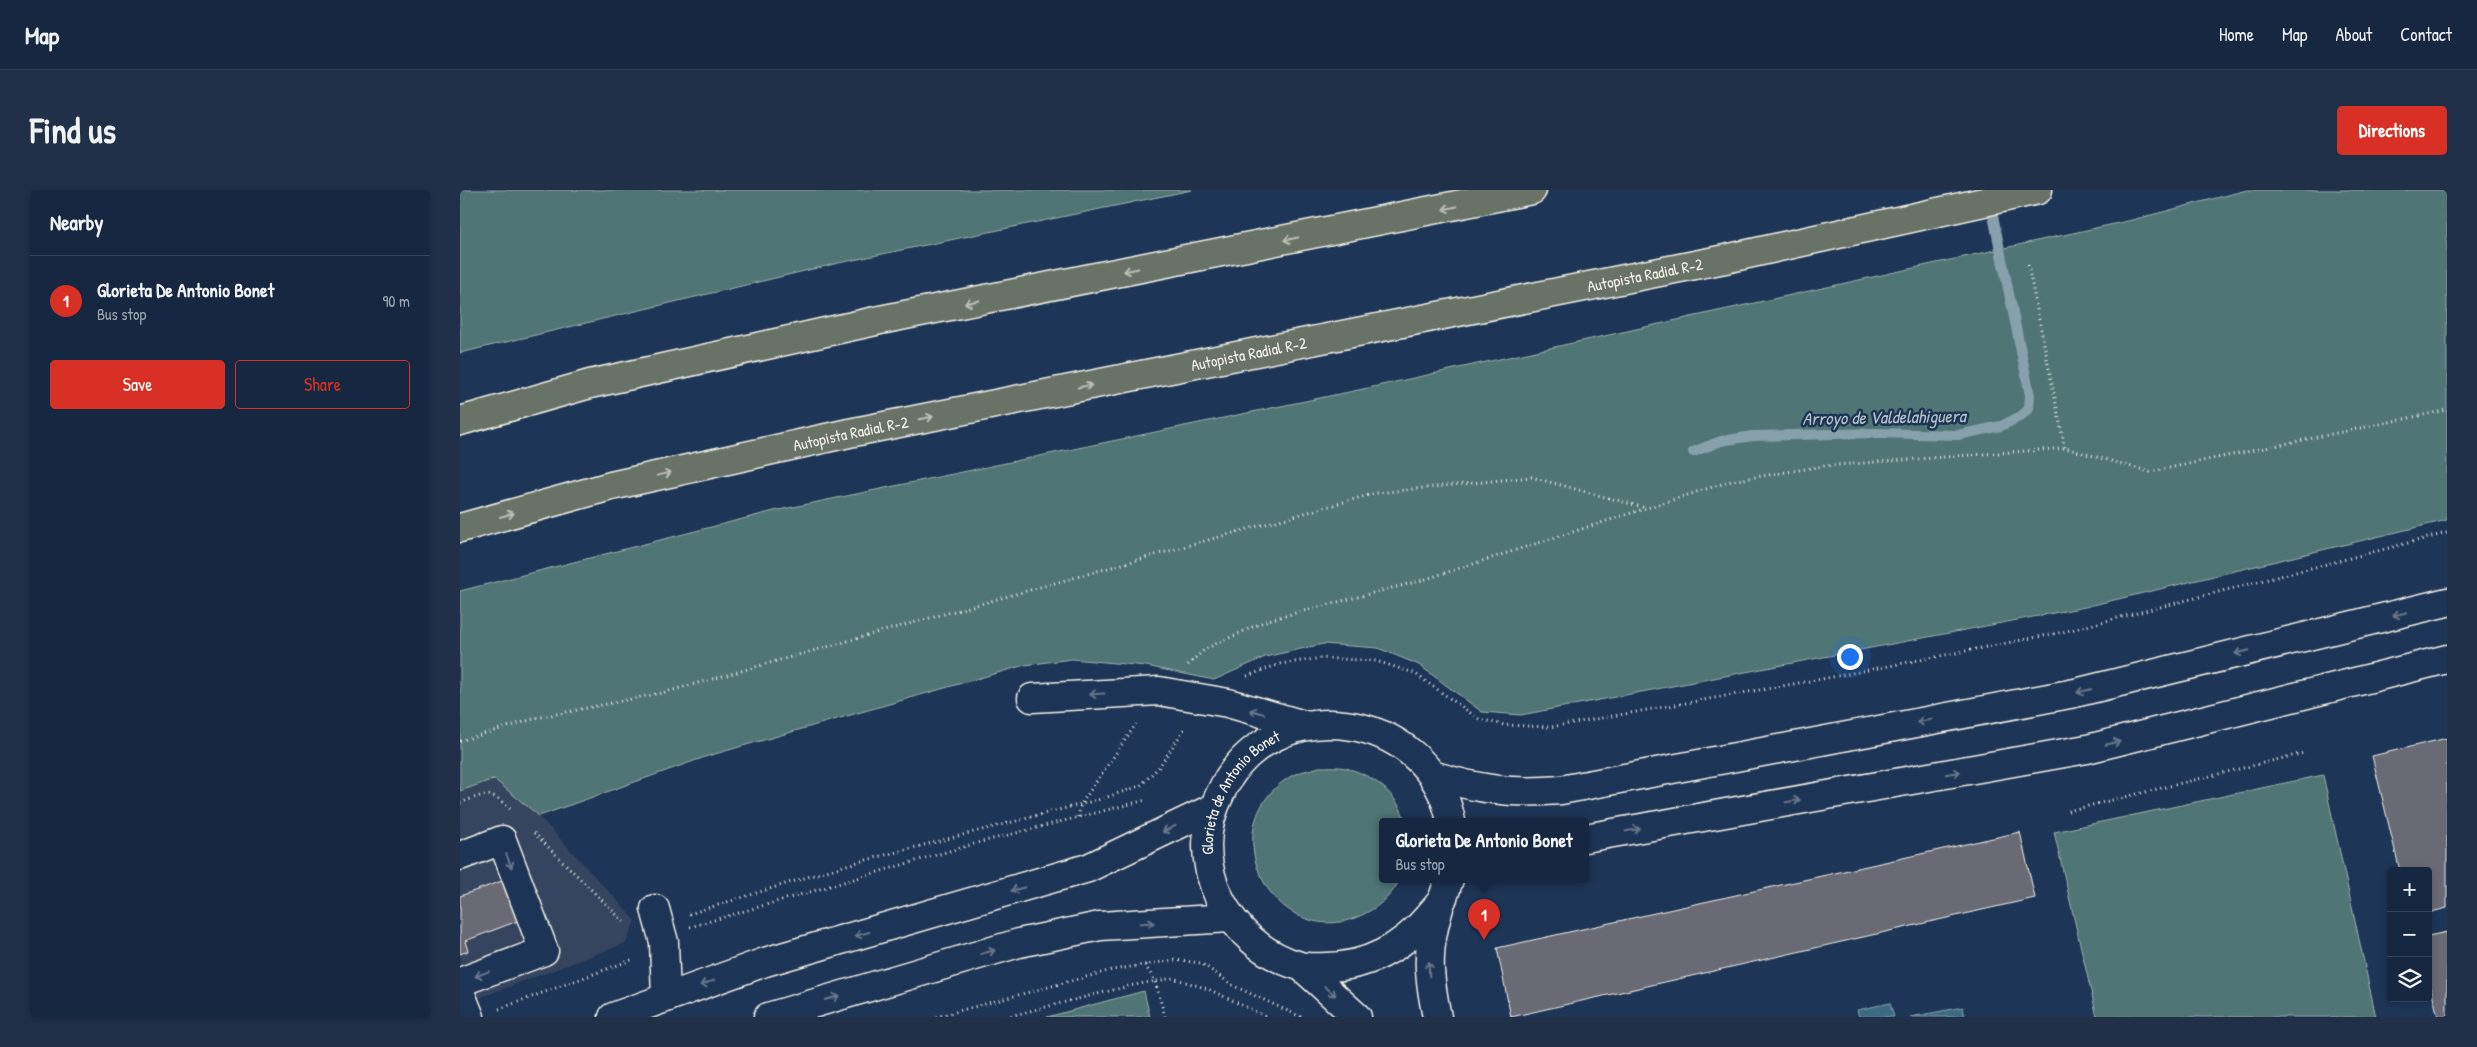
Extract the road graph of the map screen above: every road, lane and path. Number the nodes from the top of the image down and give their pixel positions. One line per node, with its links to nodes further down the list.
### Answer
1 (1532, 190): 5 (highway, one-way to 5)
2 (2038, 190): 8 (highway, Autopista Radial R-2, one-way to 2)
3 (2028, 265): 6 (path)
4 (2447, 410): 6 (path)
5 (460, 421)
6 (2065, 448): 7 (path)
7 (1646, 508): 11 (path); 14 (path)
8 (460, 528)
9 (2447, 602): 16 (street, one-way to 16)
10 (2447, 659): 22 (street, one-way to 10)
11 (1159, 691): 12 (street, one-way to 12); 13 (street, one-way to 11); 20 (path)
12 (1032, 698)
13 (1304, 726): 16 (street, Glorieta de Antonio Bonet); 18 (street, Glorieta de Antonio Bonet)
14 (460, 741)
15 (2304, 753): 19 (path)
16 (1432, 775): 21 (street, Glorieta de Antonio Bonet)
17 (1146, 800): 20 (path)
18 (1213, 808): 26 (street, Glorieta de Antonio Bonet); 33 (street, one-way to 33)
19 (2068, 811)
20 (1078, 817): 27 (path)
21 (1450, 818)
22 (1589, 837)
23 (460, 856): 31 (street, one-way to 31)
24 (1445, 890): 29 (street, Glorieta de Antonio Bonet); 43 (street, one-way to 24)
25 (655, 909): 27 (street)
26 (1230, 918): 29 (street, Glorieta de Antonio Bonet); 36 (street, one-way to 26)
27 (664, 942): 33 (street); 34 (path)
28 (1145, 965): 30 (path); 37 (path); 41 (path)
29 (1302, 967): 42 (street, one-way to 42)
30 (1156, 981): 38 (path); 39 (path); 40 (path)
31 (460, 982)
32 (460, 992): 34 (street)
33 (666, 998): 35 (street)
34 (483, 1014)
35 (613, 1017)
36 (768, 1017)
37 (936, 1017)
38 (1006, 1017)
39 (1165, 1017)
40 (1267, 1017)
41 (1301, 1017)
42 (1357, 1017)
43 (1437, 1017)

